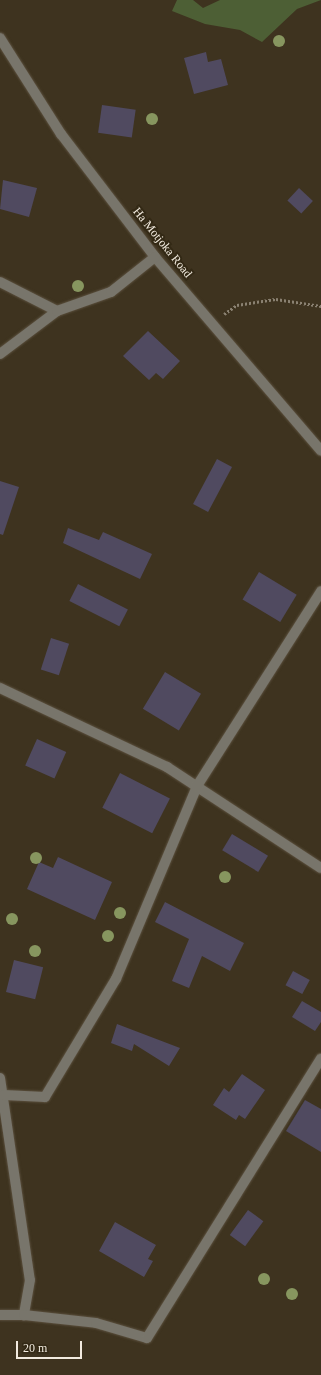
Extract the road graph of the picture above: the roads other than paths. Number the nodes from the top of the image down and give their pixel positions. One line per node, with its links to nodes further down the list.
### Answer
1 (0, 38): 2 (street, Ha Motjoka Road)
2 (155, 257): 4 (street); 6 (street, Ha Motjoka Road)
3 (0, 282): 4 (street)
4 (57, 311): 5 (street)
5 (0, 354)
6 (321, 451)
7 (321, 591): 9 (street)
8 (0, 688): 9 (street)
9 (198, 786): 10 (street); 13 (street)
10 (321, 868)
11 (321, 1059): 15 (street)
12 (0, 1078): 13 (street)
13 (4, 1095): 15 (street)
14 (0, 1315): 15 (street)
15 (24, 1315)

